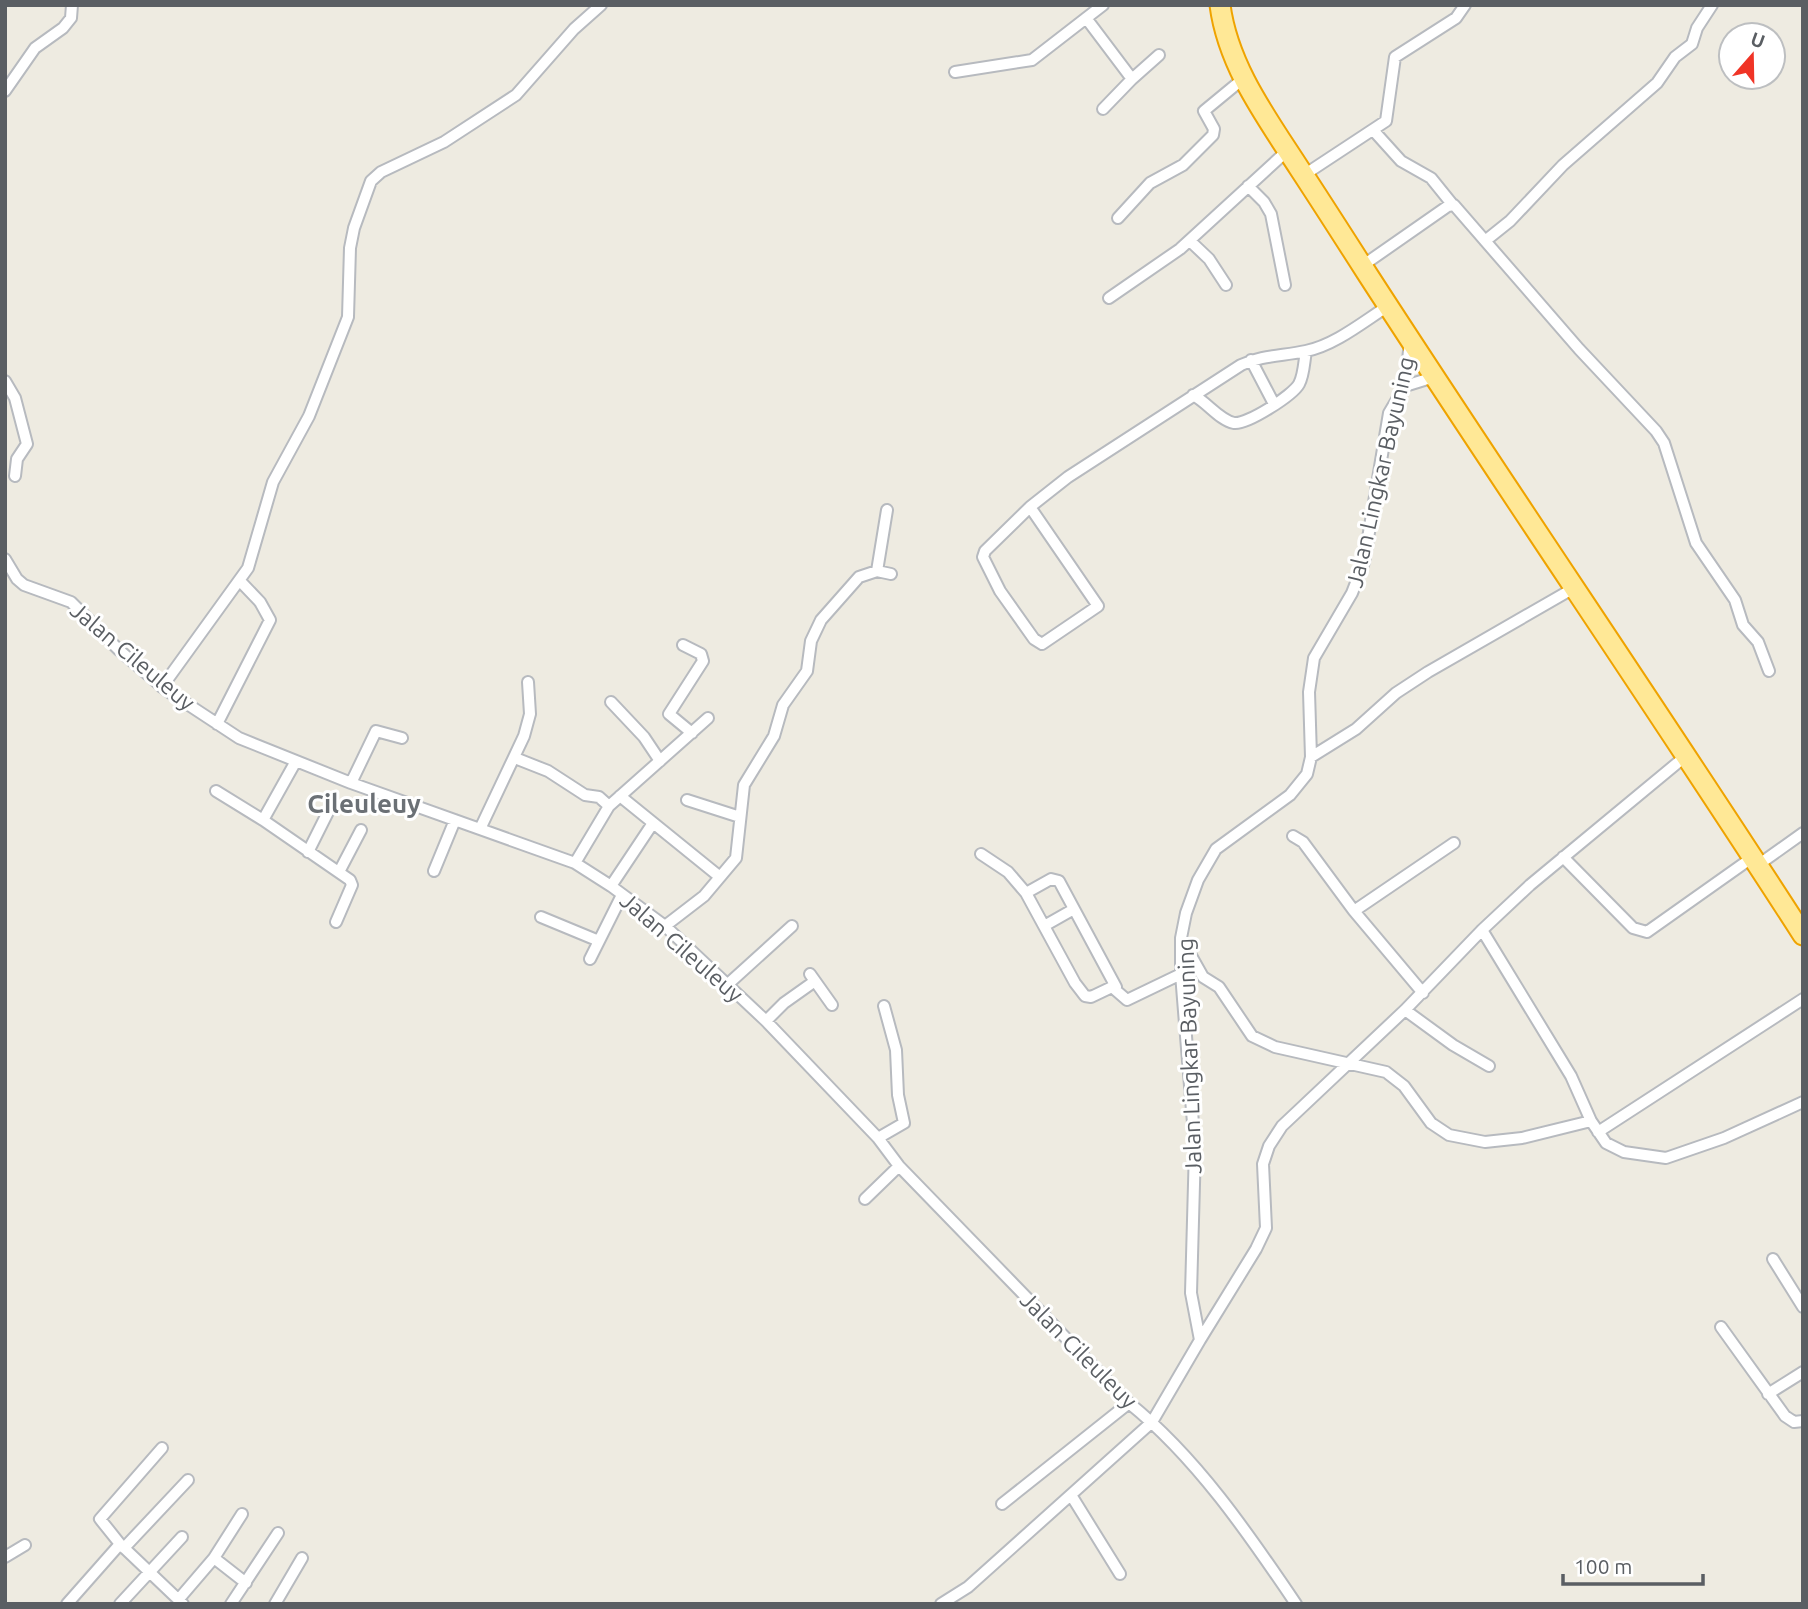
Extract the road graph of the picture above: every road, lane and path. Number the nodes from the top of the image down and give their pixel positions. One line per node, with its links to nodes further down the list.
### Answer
1 (72, 5): 12 (street)
2 (601, 5): 41 (street)
3 (1103, 5): 7 (street)
4 (1220, 5): 10 (highway)
5 (1465, 5): 14 (street)
6 (1712, 5): 21 (street)
7 (1087, 18): 9 (street); 11 (street)
8 (1159, 55): 11 (street)
9 (955, 72)
10 (1244, 78): 15 (highway); 19 (street)
11 (1132, 79): 13 (street)
12 (5, 91)
13 (1103, 109)
14 (1373, 130): 16 (street); 18 (street)
15 (1288, 150): 16 (highway); 17 (street)
16 (1304, 175): 22 (highway)
17 (1248, 186): 20 (street); 24 (street)
18 (1452, 204): 21 (street); 22 (street)
19 (1118, 218)
20 (1190, 241): 23 (street); 25 (street)
21 (1485, 241): 44 (street)
22 (1362, 266): 26 (highway)
23 (1226, 285)
24 (1284, 285)
25 (1109, 298)
26 (1388, 306): 27 (highway); 28 (street)
27 (1410, 342): 30 (highway); 32 (street, Jalan Lingkar Bayuning)
28 (1306, 351): 29 (street); 34 (street)
29 (1251, 360): 33 (street); 34 (street)
30 (1434, 377): 32 (street); 42 (highway)
31 (5, 381): 35 (street)
32 (1405, 386): 53 (street, Jalan Lingkar Bayuning)
33 (1193, 395): 34 (street); 36 (street)
34 (1274, 404)
35 (15, 476)
36 (1030, 507): 36 (street)
37 (887, 510): 39 (street)
38 (5, 559): 46 (street, Jalan Cileuleuy)
39 (877, 572): 40 (street); 63 (street)
40 (891, 574)
41 (240, 581): 46 (street); 49 (street)
42 (1574, 588): 52 (highway); 53 (street)
43 (683, 645): 50 (street)
44 (1769, 671)
45 (528, 682): 54 (street)
46 (162, 687): 49 (street, Jalan Cileuleuy)
47 (611, 702): 56 (street)
48 (708, 718): 50 (street)
49 (217, 724): 55 (street, Jalan Cileuleuy)
50 (692, 733): 56 (street)
51 (402, 738): 57 (street)
52 (1687, 755): 74 (street); 75 (highway)
53 (1311, 757): 92 (street, Jalan Lingkar Bayuning)
54 (515, 758): 61 (street); 67 (street)
55 (296, 761): 57 (street, Jalan Cileuleuy); 64 (street)
56 (660, 761): 59 (street)
57 (351, 782): 65 (street, Jalan Cileuleuy)
58 (216, 791): 64 (street)
59 (620, 796): 61 (street); 66 (street)
60 (688, 800): 63 (street)
61 (609, 806): 76 (street)
62 (329, 810): 72 (street)
63 (740, 817): 79 (street)
64 (263, 820): 72 (street)
65 (455, 820): 67 (street, Jalan Cileuleuy); 77 (street)
66 (653, 823): 79 (street); 80 (street)
67 (480, 829): 76 (street, Jalan Cileuleuy)
68 (361, 830): 78 (street)
69 (1803, 833): 75 (street)
70 (1293, 835): 84 (street)
71 (1454, 843): 84 (street)
72 (308, 852): 78 (street)
73 (981, 854): 81 (street)
74 (1563, 857): 75 (street); 90 (street)
75 (1755, 861): 91 (highway)
76 (575, 863): 80 (street, Jalan Cileuleuy)
77 (434, 871)
78 (338, 872): 86 (street)
79 (720, 877): 87 (street)
80 (611, 886): 82 (street, Jalan Cileuleuy)
81 (1026, 893): 83 (street); 89 (street)
82 (622, 895): 87 (street, Jalan Cileuleuy); 93 (street)
83 (1074, 909): 89 (street); 97 (street)
84 (1354, 911): 98 (street)
85 (541, 917): 93 (street)
86 (336, 922)
87 (665, 926): 96 (street, Jalan Cileuleuy)
88 (792, 926): 96 (street)
89 (1044, 926): 97 (street)
90 (1482, 930): 98 (street); 107 (street)
91 (1803, 935)
92 (1181, 938): 95 (street, Jalan Lingkar Bayuning); 104 (street)
93 (599, 941): 94 (street)
94 (590, 959)
95 (1181, 974): 97 (street); 115 (street, Jalan Lingkar Bayuning)
96 (727, 985): 103 (street, Jalan Cileuleuy)
97 (1116, 987)
98 (1423, 992): 102 (street)
99 (1803, 999): 108 (street)
100 (832, 1005): 103 (street)
101 (884, 1006): 109 (street)
102 (1405, 1010): 104 (street); 105 (street)
103 (766, 1021): 109 (street, Jalan Cileuleuy)
104 (1350, 1062): 107 (street); 115 (street)
105 (1489, 1066)
106 (1803, 1102): 108 (street)
107 (1591, 1122): 108 (street)
108 (1598, 1132)
109 (878, 1138): 110 (street, Jalan Cileuleuy)
110 (899, 1166): 111 (street); 118 (street, Jalan Cileuleuy)
111 (865, 1199)
112 (1773, 1259): 113 (street)
113 (1803, 1307)
114 (1721, 1327): 117 (street)
115 (1200, 1340): 120 (street)
116 (1803, 1372): 117 (street)
117 (1768, 1394): 119 (street)
118 (1129, 1403): 120 (street, Jalan Cileuleuy); 124 (street)
119 (1803, 1421)
120 (1152, 1422): 123 (street); 142 (street, Jalan Cileuleuy)
121 (162, 1448): 129 (street)
122 (188, 1480): 129 (street)
123 (1071, 1495): 134 (street); 141 (street)
124 (1002, 1504)
125 (243, 1514): 131 (street)
126 (278, 1533): 135 (street)
127 (182, 1537): 133 (street)
128 (25, 1545): 130 (street)
129 (122, 1546): 133 (street); 137 (street)
130 (5, 1557)
131 (214, 1558): 135 (street); 136 (street)
132 (302, 1558): 140 (street)
133 (150, 1571): 136 (street); 138 (street)
134 (1120, 1573)
135 (246, 1583): 139 (street)
136 (177, 1601)
137 (67, 1604)
138 (120, 1604)
139 (231, 1604)
140 (275, 1604)
141 (941, 1604)
142 (1296, 1604)

